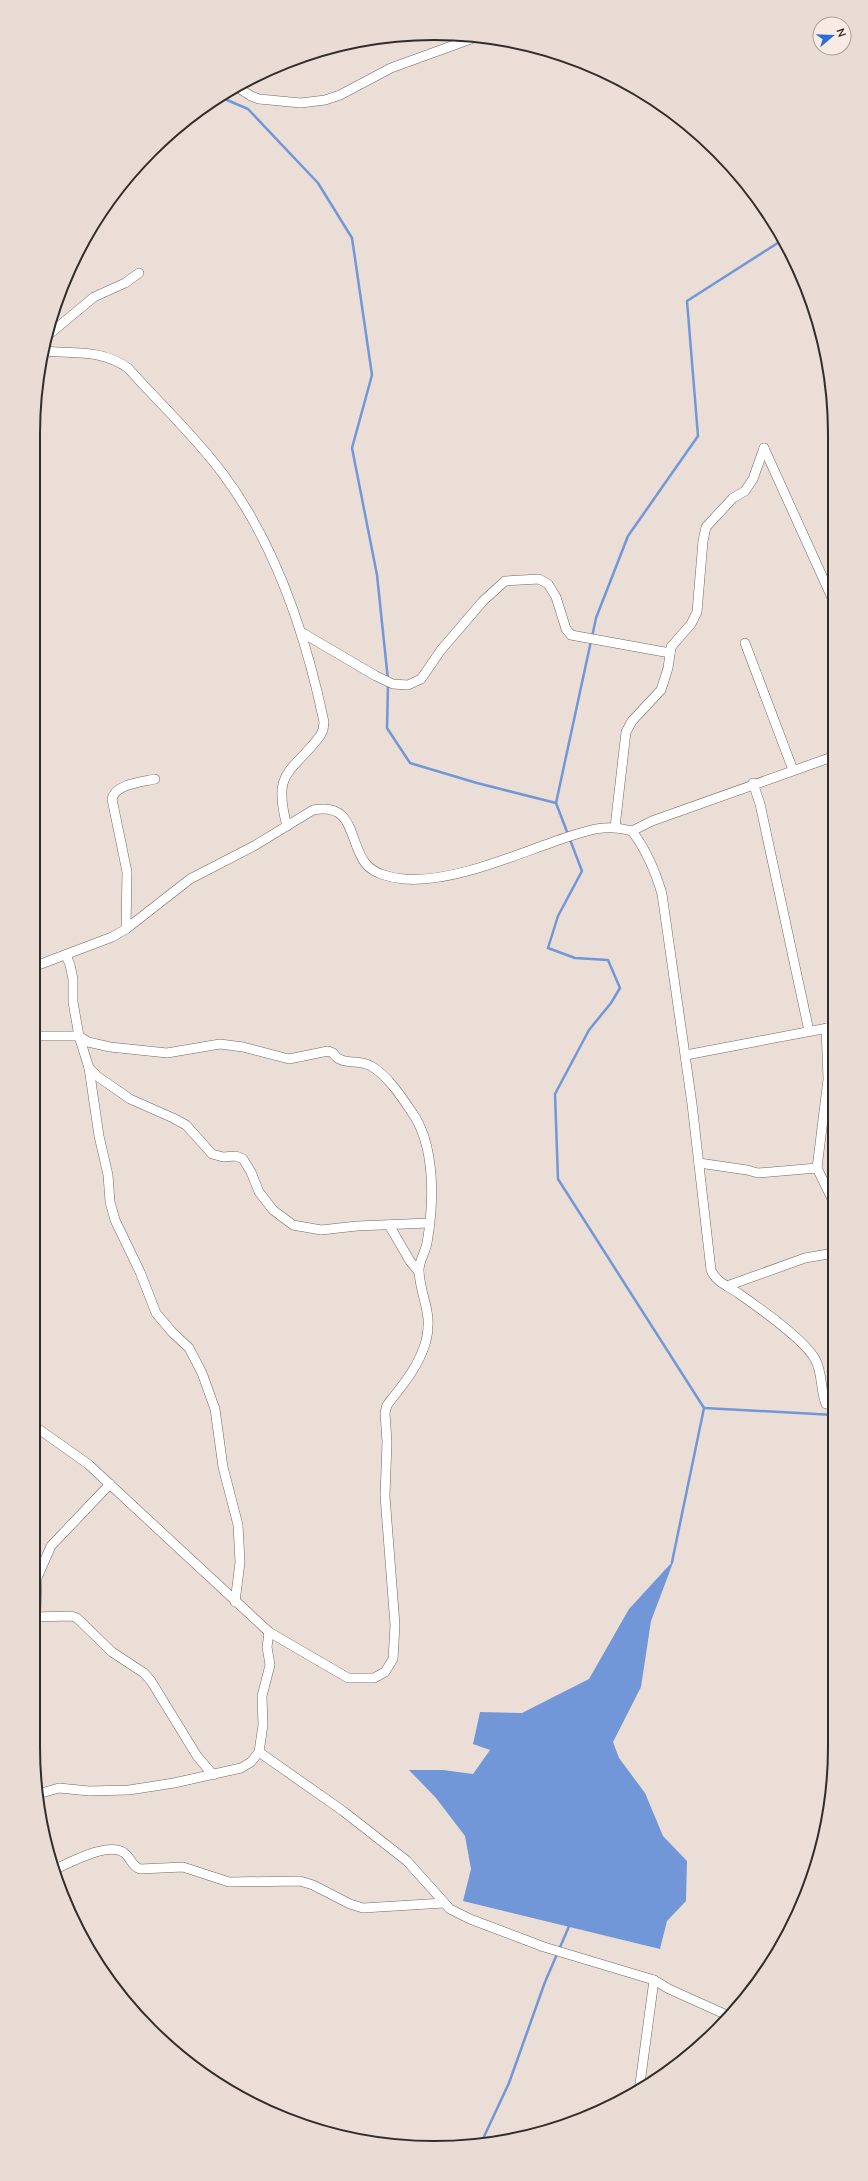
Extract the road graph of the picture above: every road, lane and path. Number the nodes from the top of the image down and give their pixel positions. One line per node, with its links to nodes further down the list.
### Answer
1 (463, 41): 2 (street)
2 (243, 90)
3 (139, 273): 4 (street)
4 (53, 331)
5 (49, 351): 7 (street)
6 (828, 589): 9 (street)
7 (301, 632): 9 (street); 14 (street)
8 (745, 643): 11 (street)
9 (670, 653): 15 (street)
10 (828, 758): 11 (street)
11 (793, 770): 13 (street)
12 (155, 779): 17 (street)
13 (753, 783): 16 (street); 21 (street)
14 (287, 826): 15 (street); 17 (street)
15 (615, 827): 16 (street)
16 (632, 831): 24 (street)
17 (126, 929): 18 (street)
18 (66, 956): 19 (street); 23 (street)
19 (40, 965)
20 (828, 1027): 21 (street)
21 (809, 1031): 24 (street)
22 (40, 1036): 23 (street)
23 (79, 1036): 25 (street); 30 (street)
24 (686, 1054): 27 (street)
25 (89, 1068): 31 (street); 39 (street)
26 (828, 1079): 28 (street)
27 (698, 1163): 28 (street); 34 (street)
28 (817, 1168): 29 (street)
29 (828, 1191)
30 (429, 1223): 31 (street); 33 (street)
31 (389, 1225): 33 (street)
32 (828, 1254): 34 (street)
33 (419, 1272): 41 (street)
34 (727, 1286): 35 (street)
35 (828, 1404)
36 (40, 1430): 37 (street)
37 (110, 1484): 38 (street); 39 (street)
38 (40, 1571)
39 (236, 1602): 41 (street)
40 (40, 1617): 43 (street)
41 (269, 1632): 42 (street)
42 (259, 1752): 43 (street); 46 (street)
43 (213, 1775): 44 (street)
44 (43, 1793)
45 (59, 1867): 46 (street)
46 (444, 1903): 47 (street)
47 (654, 1980): 48 (street); 49 (street)
48 (724, 2014)
49 (640, 2083)

